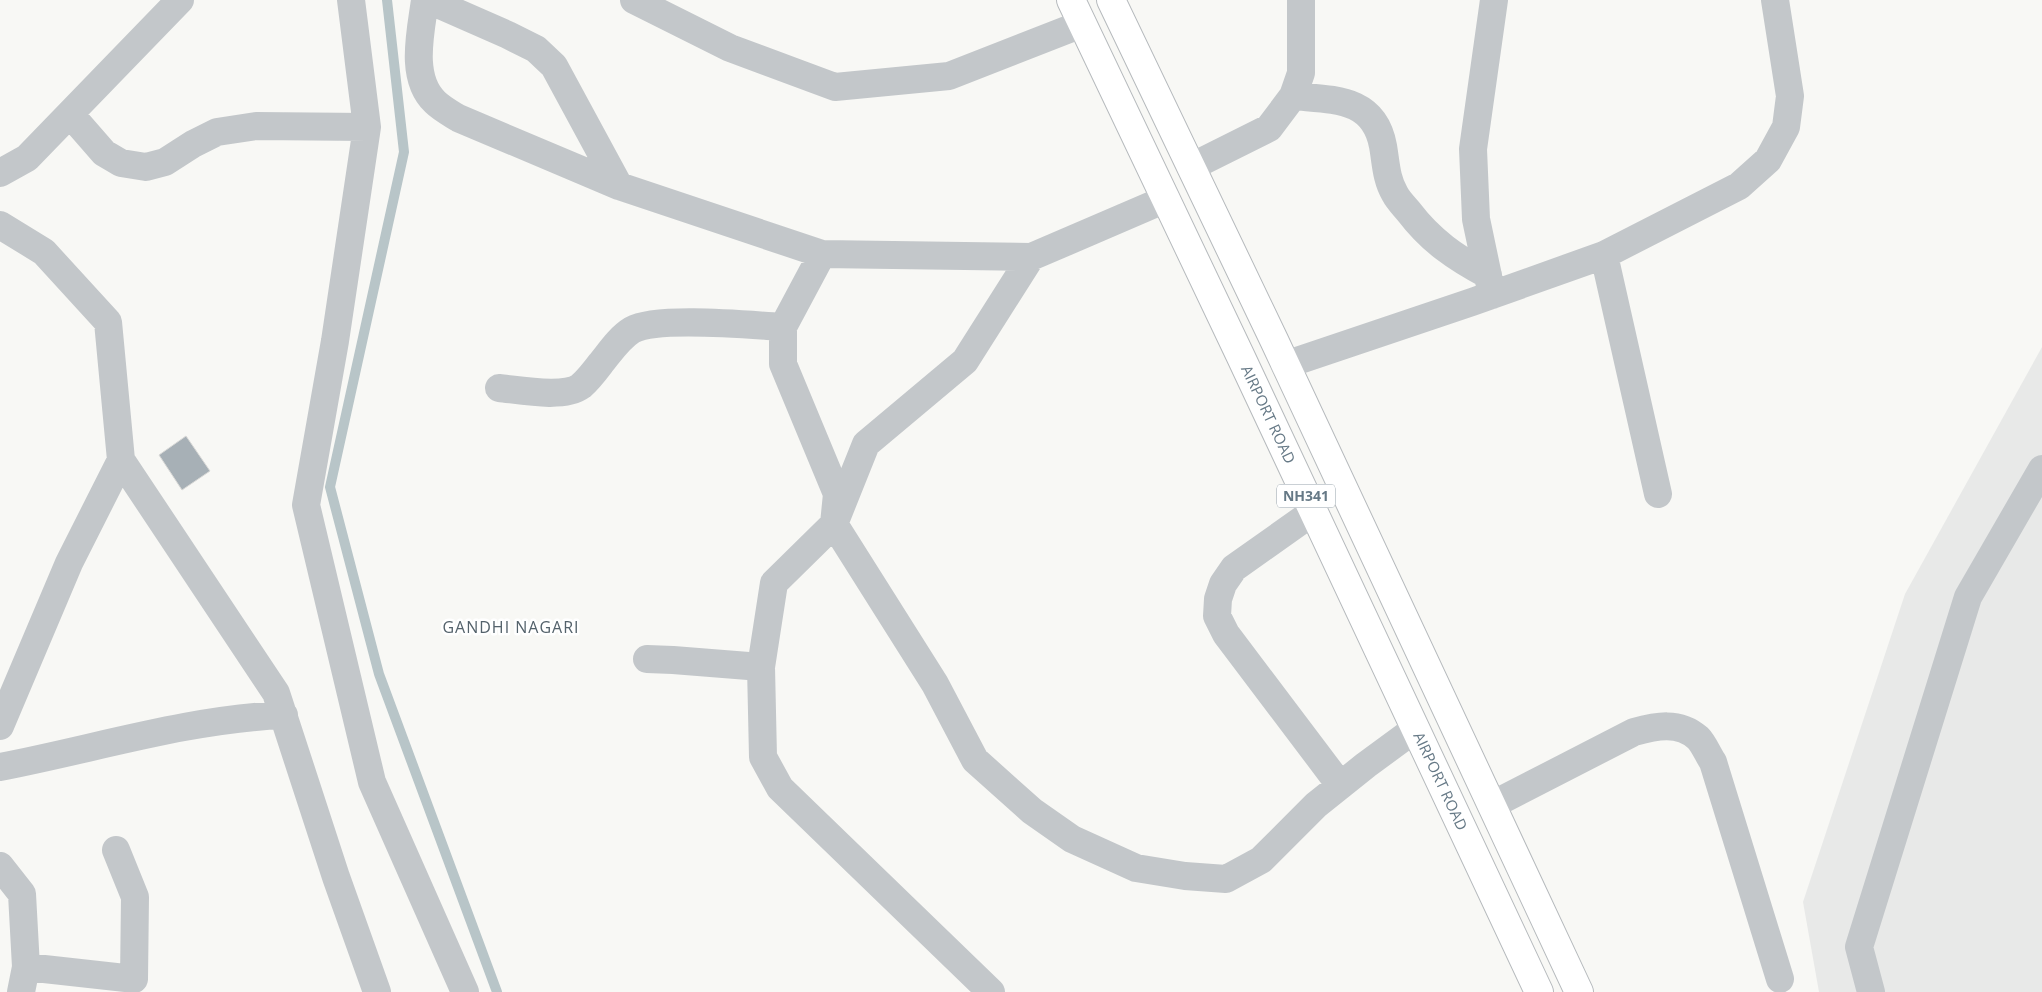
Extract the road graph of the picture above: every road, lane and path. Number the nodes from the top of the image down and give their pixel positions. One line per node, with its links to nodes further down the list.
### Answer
1 (180, 0): 13 (street)
2 (351, 0): 14 (street)
3 (425, 0): 17 (street)
4 (433, 0): 17 (street)
5 (634, 0): 11 (street)
6 (1071, 0): 11 (highway, AIRPORT ROAD / NH341)
7 (1111, 0): 15 (highway, NH341)
8 (1301, 0): 12 (street)
9 (1494, 0): 23 (street)
10 (1776, 0): 21 (street)
11 (1082, 24): 18 (highway, AIRPORT ROAD / NH341)
12 (1293, 96): 15 (street); 23 (street)
13 (70, 114): 14 (street); 16 (street)
14 (367, 127): 45 (street)
15 (1191, 167): 25 (highway, NH341)
16 (0, 173)
17 (619, 186): 20 (street)
18 (1166, 200): 22 (street); 30 (highway, AIRPORT ROAD / NH341)
19 (0, 225): 27 (street)
20 (822, 254): 22 (street); 24 (street)
21 (1604, 255): 23 (street); 29 (street)
22 (1031, 256): 31 (street)
23 (1490, 285): 25 (street)
24 (783, 327): 26 (street); 31 (street)
25 (1285, 365): 39 (highway, NH341)
26 (498, 388)
27 (121, 460): 34 (street); 35 (street)
28 (2042, 469): 49 (street)
29 (1658, 494)
30 (1313, 512): 36 (highway, AIRPORT ROAD / NH341); 38 (street)
31 (834, 524): 33 (street); 38 (street)
32 (647, 660): 33 (street)
33 (761, 667): 46 (street)
34 (284, 715): 37 (street); 44 (street)
35 (0, 726)
36 (1415, 729): 38 (street); 47 (highway, AIRPORT ROAD / NH341)
37 (0, 767)
38 (1340, 785)
39 (1492, 806): 42 (street); 48 (highway, NH341)
40 (116, 850): 43 (street)
41 (0, 866): 43 (street)
42 (1780, 979)
43 (23, 980)
44 (377, 992)
45 (465, 992)
46 (991, 992)
47 (1539, 992)
48 (1579, 992)
49 (1871, 992)

